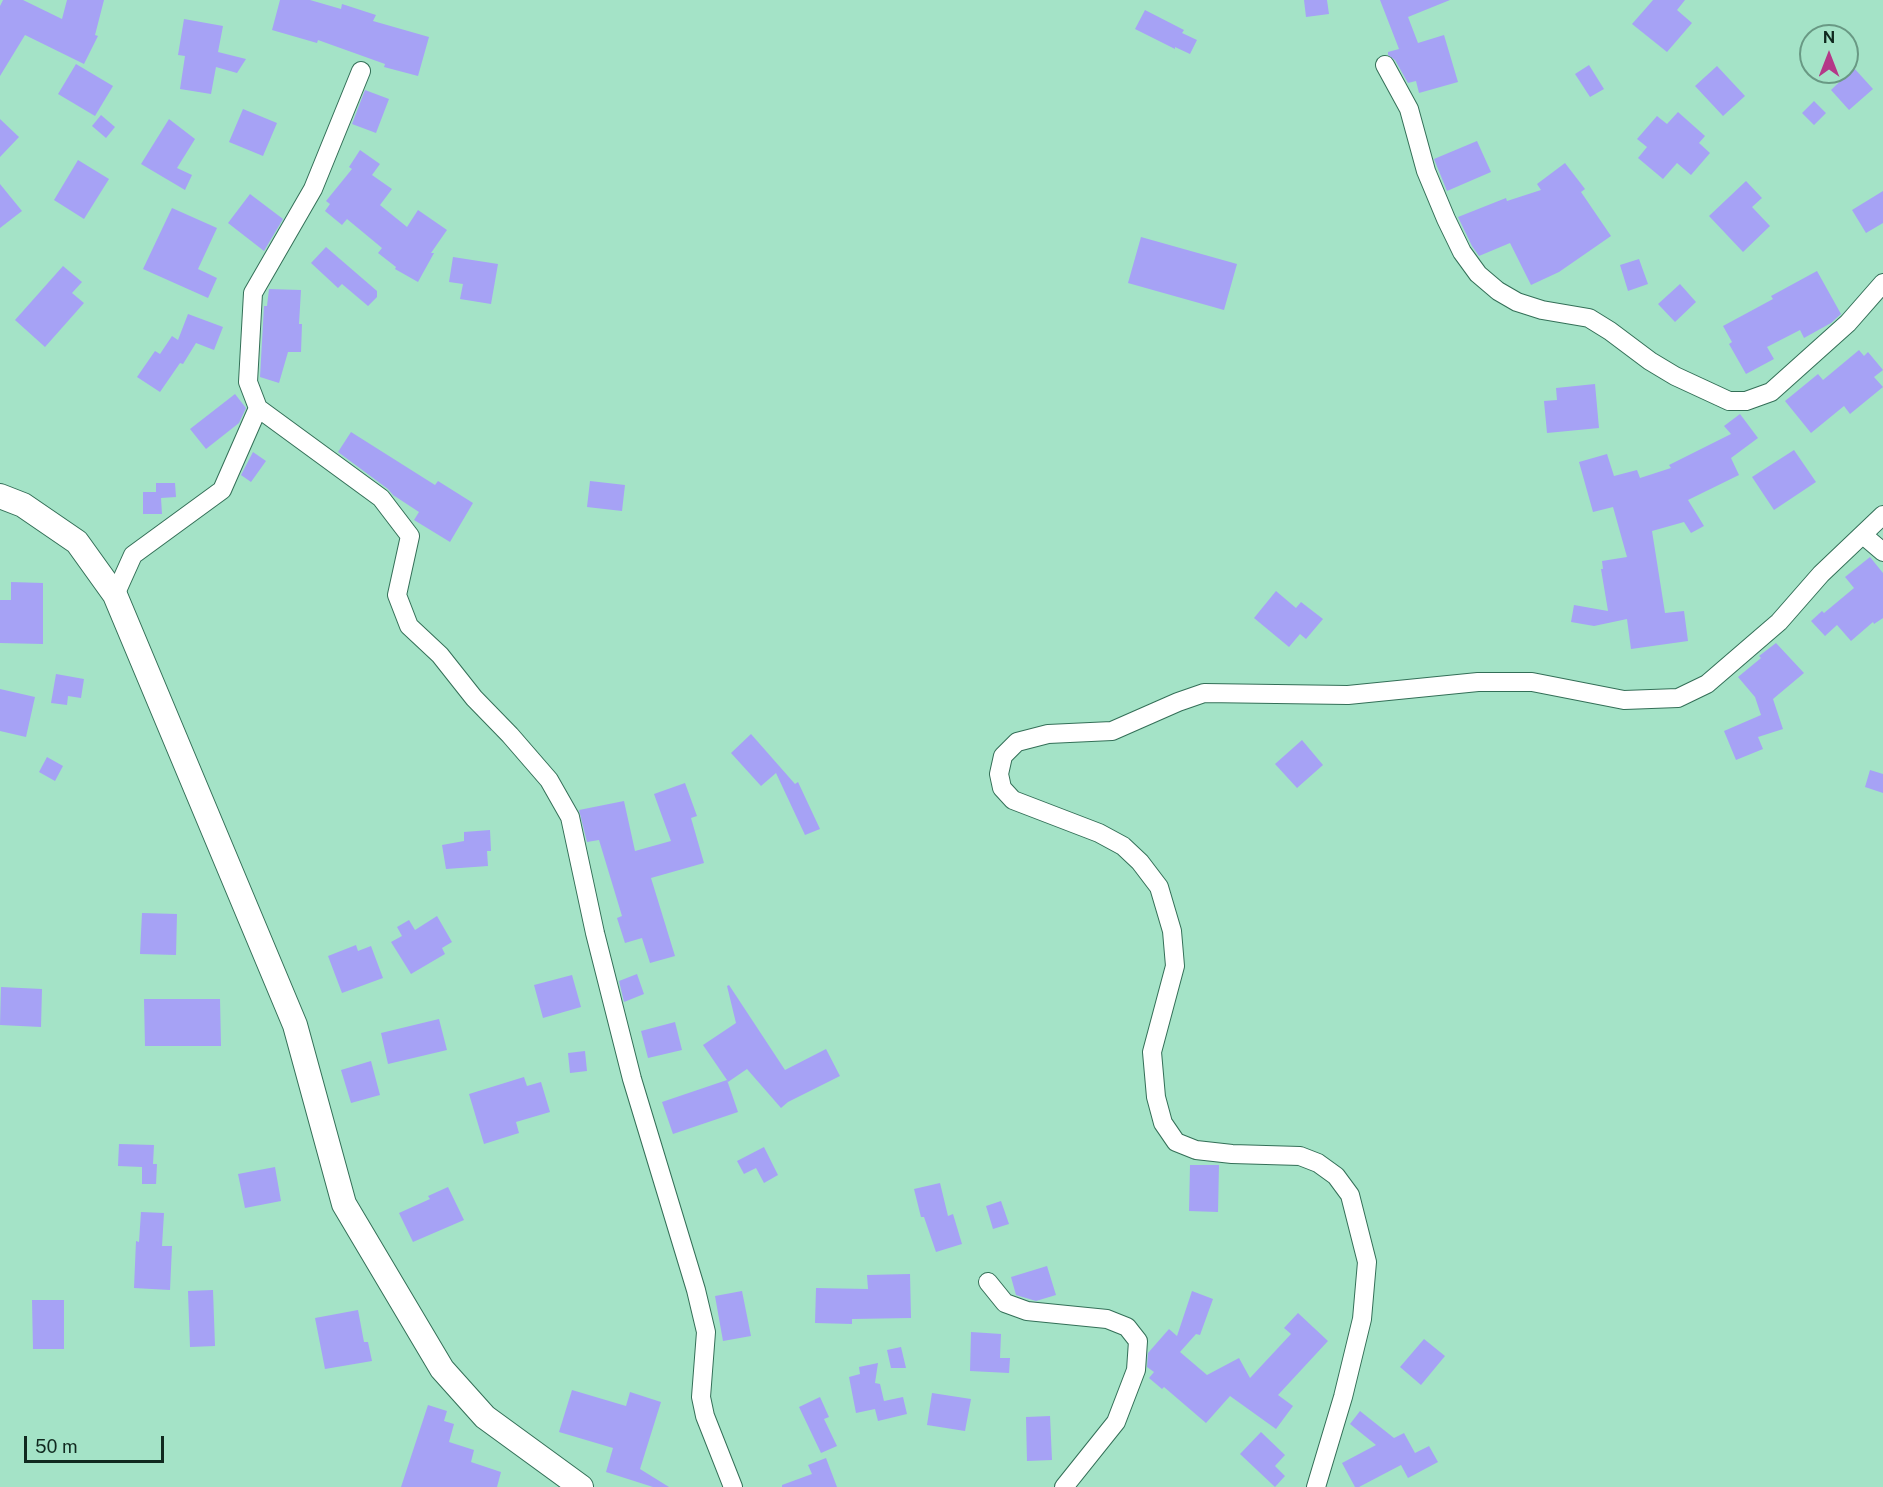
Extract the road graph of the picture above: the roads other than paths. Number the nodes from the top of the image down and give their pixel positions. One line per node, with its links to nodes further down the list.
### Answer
1 (1385, 65): 3 (street)
2 (361, 71): 4 (street)
3 (1883, 283)
4 (258, 408): 9 (street); 12 (street)
5 (0, 496): 9 (street)
6 (1883, 515): 7 (street)
7 (1863, 535): 8 (street); 14 (street)
8 (1883, 552)
9 (115, 595): 11 (street)
10 (988, 1282): 13 (street)
11 (581, 1487)
12 (733, 1487)
13 (1064, 1487)
14 (1316, 1487)

